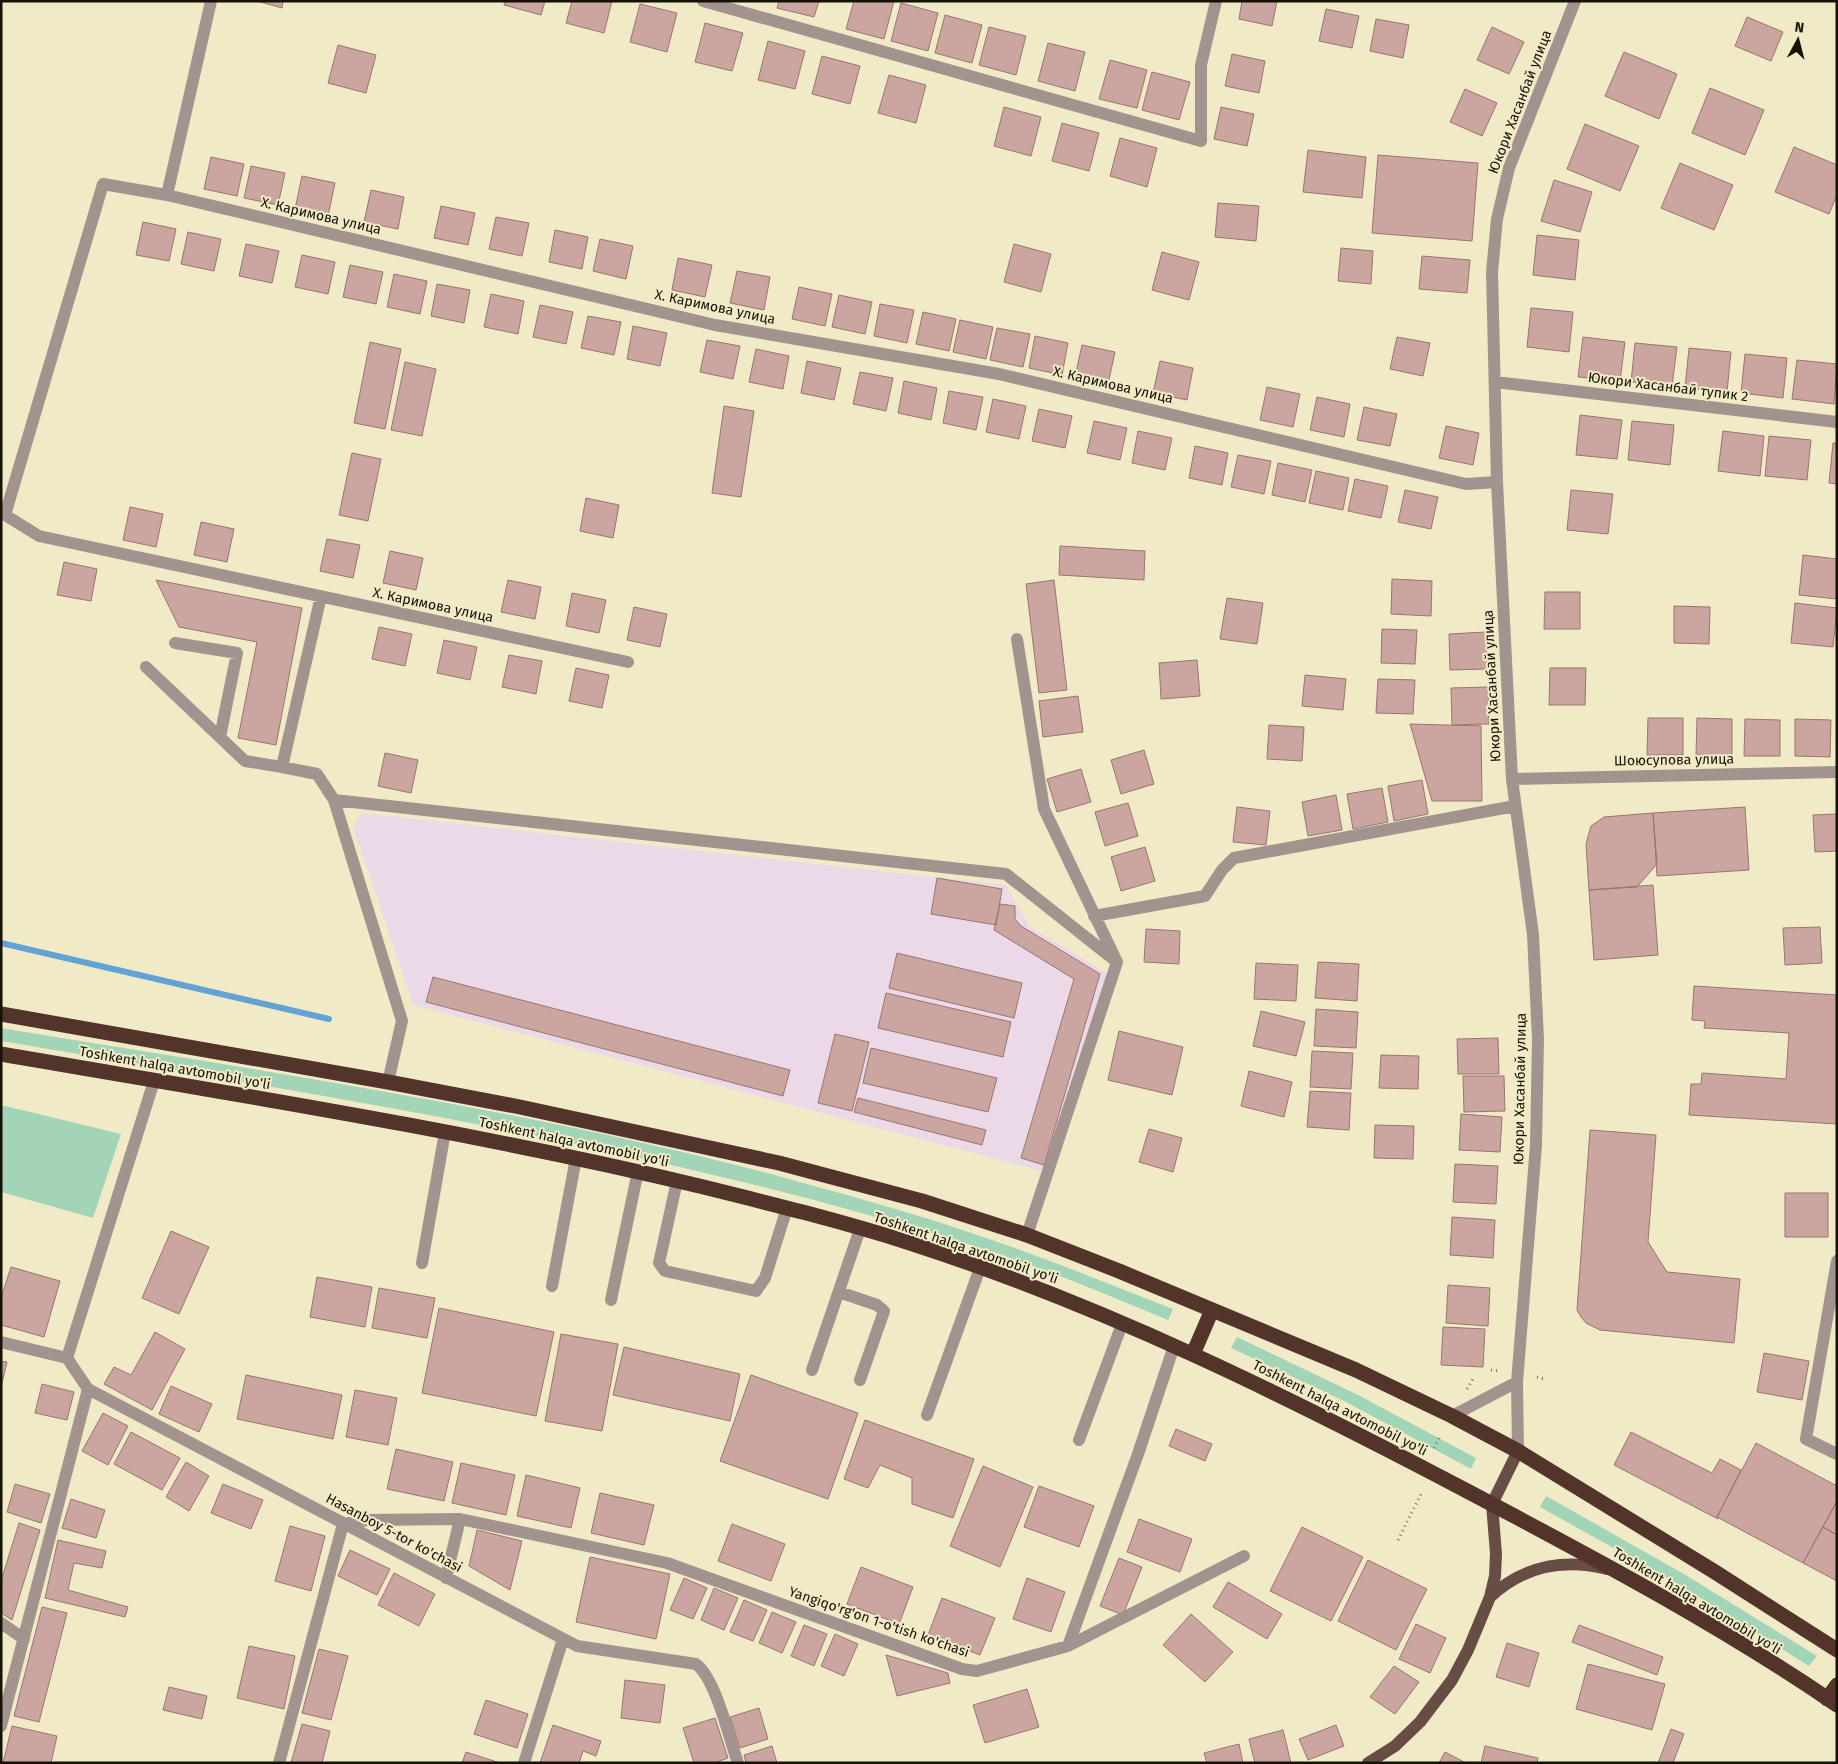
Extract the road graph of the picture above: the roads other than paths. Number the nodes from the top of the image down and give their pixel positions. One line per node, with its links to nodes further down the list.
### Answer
1 (211, 1): 5 (street)
2 (703, 1): 3 (street)
3 (1216, 1)
4 (1574, 1): 6 (street, Юкори Хасанбай улица)
5 (167, 195): 8 (street, Х. Каримова улица); 9 (street, Х. Каримова улица)
6 (1495, 382): 7 (street, Юкори Хасанбай тупик 2); 8 (street, Юкори Хасанбай улица)
7 (1837, 422)
8 (1497, 482): 17 (street, Юкори Хасанбай улица)
9 (321, 596): 12 (street, Х. Каримова улица); 15 (street)
10 (1017, 639): 20 (street)
11 (175, 643): 14 (street)
12 (628, 662)
13 (146, 667): 14 (street)
14 (220, 737): 15 (street)
15 (282, 766): 18 (street)
16 (1837, 772): 17 (street, Шоюсупова улица)
17 (1512, 779): 19 (street, Юкори Хасанбай улица)
18 (334, 800): 21 (street); 25 (street)
19 (1515, 806): 20 (street); 47 (street, Юкори Хасанбай улица)
20 (1094, 916): 21 (street)
21 (1117, 962): 32 (street)
22 (1, 1014): 25 (highway, Toshkent halqa avtomobil yo'li)
23 (1, 1054): 24 (highway, Toshkent halqa avtomobil yo'li)
24 (154, 1081): 26 (highway, Toshkent halqa avtomobil yo'li); 44 (street)
25 (388, 1082): 32 (highway, Toshkent halqa avtomobil yo'li)
26 (446, 1132): 27 (highway, Toshkent halqa avtomobil yo'li); 34 (street)
27 (576, 1158): 28 (highway, Toshkent halqa avtomobil yo'li); 36 (street)
28 (638, 1172): 29 (highway, Toshkent halqa avtomobil yo'li); 38 (street)
29 (677, 1181): 30 (highway, Toshkent halqa avtomobil yo'li); 30 (street)
30 (787, 1208): 31 (highway, Toshkent halqa avtomobil yo'li)
31 (860, 1229): 35 (highway, Toshkent halqa avtomobil yo'li); 37 (street)
32 (1027, 1235): 39 (highway, Toshkent halqa avtomobil yo'li)
33 (1837, 1261): 53 (street)
34 (422, 1263)
35 (980, 1268): 40 (highway, Toshkent halqa avtomobil yo'li); 49 (street)
36 (552, 1286)
37 (839, 1292): 45 (street); 46 (street)
38 (611, 1300)
39 (1212, 1310): 43 (highway); 50 (highway, Toshkent halqa avtomobil yo'li)
40 (1122, 1324): 42 (highway, Toshkent halqa avtomobil yo'li); 51 (street)
41 (1, 1342): 44 (street)
42 (1174, 1346): 43 (highway, Toshkent halqa avtomobil yo'li); 64 (street)
43 (1193, 1354): 54 (highway, Toshkent halqa avtomobil yo'li)
44 (67, 1358): 48 (street, Hasanboy 5-tor ko'chasi)
45 (812, 1370)
46 (860, 1380)
47 (1517, 1382): 50 (street); 52 (street, Юкори Хасанбай улица)
48 (88, 1389): 56 (street, Hasanboy 5-tor ko'chasi); 62 (street)
49 (927, 1415)
50 (1452, 1416): 52 (highway, Toshkent halqa avtomobil yo'li)
51 (1080, 1440)
52 (1518, 1451): 54 (main road); 65 (highway, Toshkent halqa avtomobil yo'li)
53 (1837, 1454)
54 (1492, 1504): 58 (highway, Toshkent halqa avtomobil yo'li); 60 (main road)
55 (460, 1519): 56 (street, Yangiqo'rg'on 1-o'tish ko'chasi); 59 (street); 64 (street, Yangiqo'rg'on 1-o'tish ko'chasi)
56 (343, 1524): 59 (street, Hasanboy 5-tor ko'chasi); 70 (street)
57 (1244, 1556): 64 (street, Yangiqo'rg'on 1-o'tish ko'chasi)
58 (1619, 1572): 60 (main road); 67 (highway, Toshkent halqa avtomobil yo'li)
59 (446, 1578): 63 (street, Hasanboy 5-tor ko'chasi)
60 (1490, 1597): 69 (main road)
61 (1, 1623): 62 (street)
62 (24, 1639): 68 (street)
63 (563, 1639): 71 (street); 72 (street, Hasanboy 5-tor ko'chasi)
64 (1068, 1646)
65 (1837, 1650)
66 (1837, 1686): 67 (highway)
67 (1832, 1702)
68 (1, 1726)
69 (1383, 1759): 73 (main road)
70 (279, 1763)
71 (524, 1763)
72 (738, 1763)
73 (1368, 1763)

